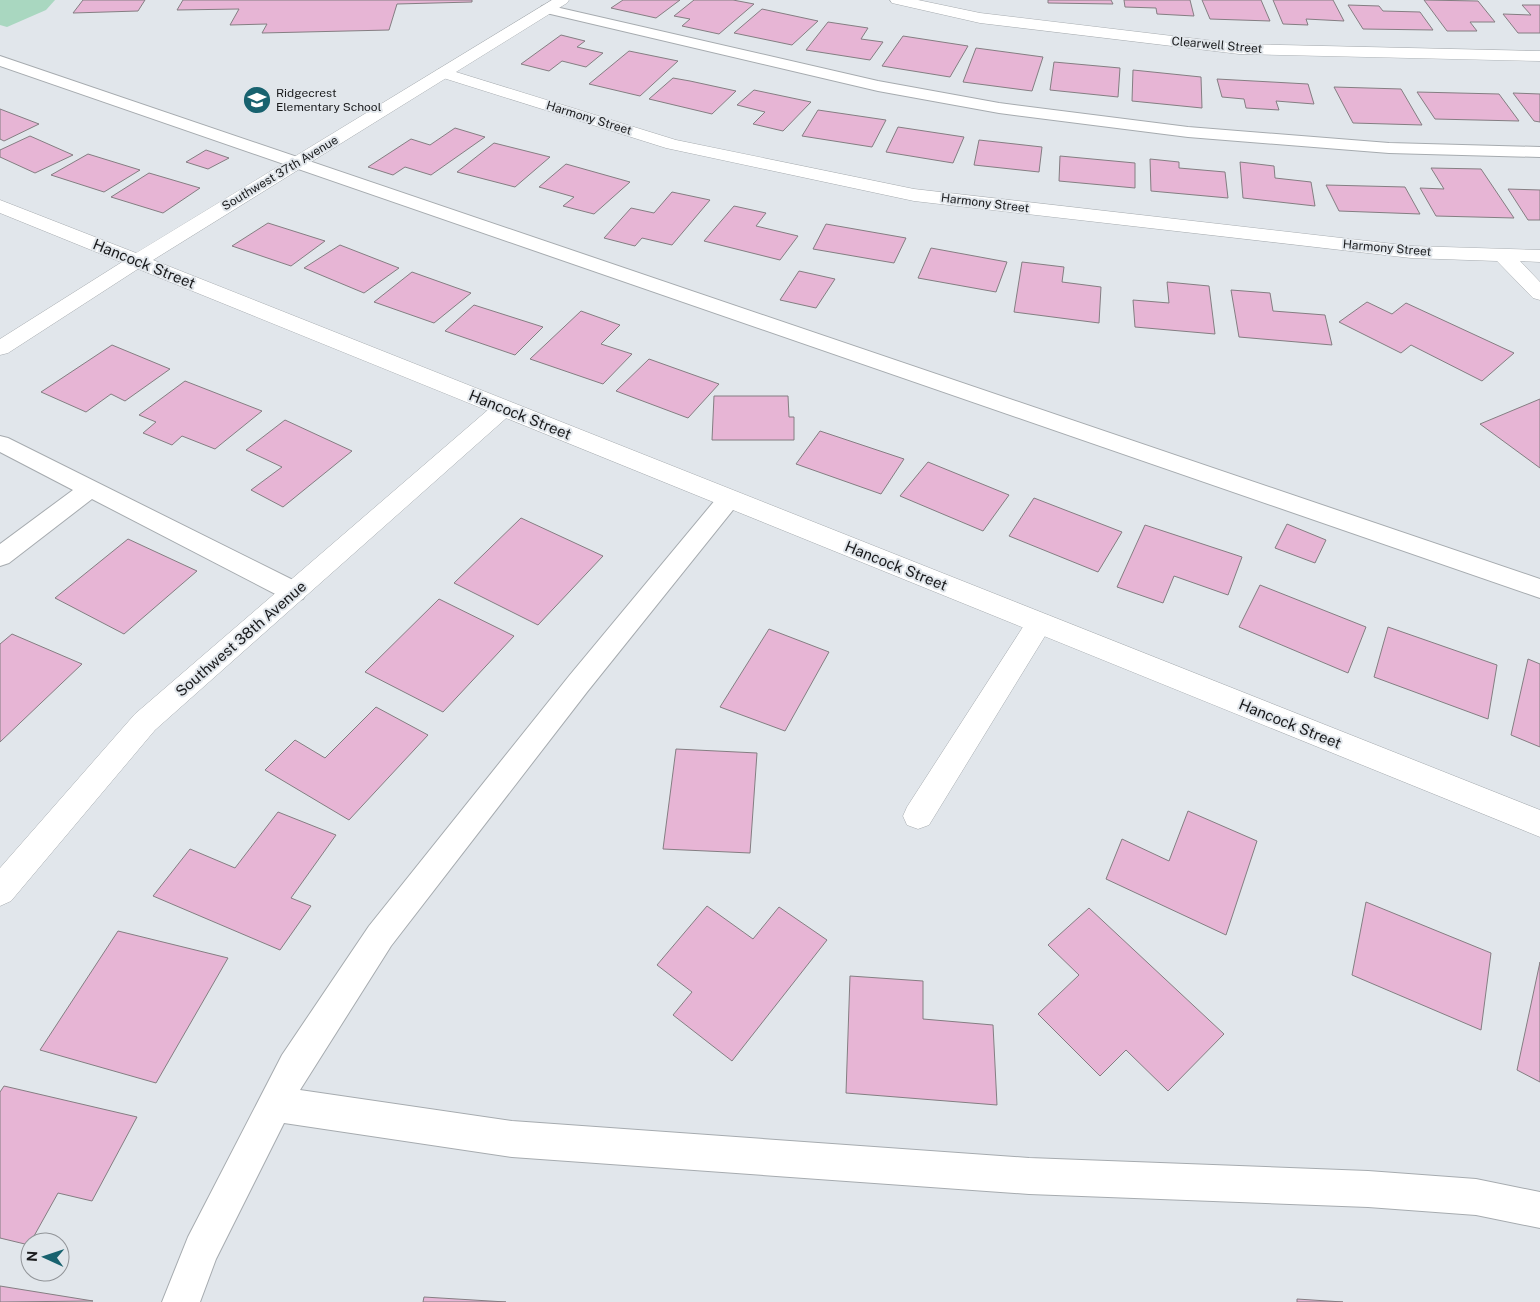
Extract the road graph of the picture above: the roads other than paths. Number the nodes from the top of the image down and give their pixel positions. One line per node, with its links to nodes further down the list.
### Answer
1 (562, 0): 3 (street, Southwest 37th Avenue)
2 (897, 0): 4 (street, Clearwell Street)
3 (547, 9): 6 (street, Southwest 37th Avenue); 7 (lane)
4 (1540, 56)
5 (0, 61): 8 (lane)
6 (443, 73): 8 (street, Southwest 37th Avenue); 10 (street, Harmony Street)
7 (1540, 152)
8 (297, 162): 12 (street, Southwest 37th Avenue); 20 (lane)
9 (0, 206): 12 (street, Hancock Street)
10 (1503, 255): 11 (street, Harmony Street); 13 (street)
11 (1540, 256)
12 (137, 261): 14 (street, Southwest 37th Avenue); 15 (street, Hancock Street)
13 (1540, 294)
14 (0, 348)
15 (504, 408): 18 (street, Hancock Street); 21 (street, Southwest 38th Avenue)
16 (0, 443): 17 (lane)
17 (90, 489): 19 (lane); 21 (lane)
18 (729, 499): 22 (street, Hancock Street); 26 (lane)
19 (0, 557)
20 (1540, 589)
21 (294, 592): 25 (street, Southwest 38th Avenue)
22 (1040, 623): 23 (street); 24 (street, Hancock Street)
23 (918, 816)
24 (1540, 824)
25 (0, 891)
26 (275, 1104): 27 (lane); 28 (lane)
27 (1540, 1210)
28 (181, 1302)

